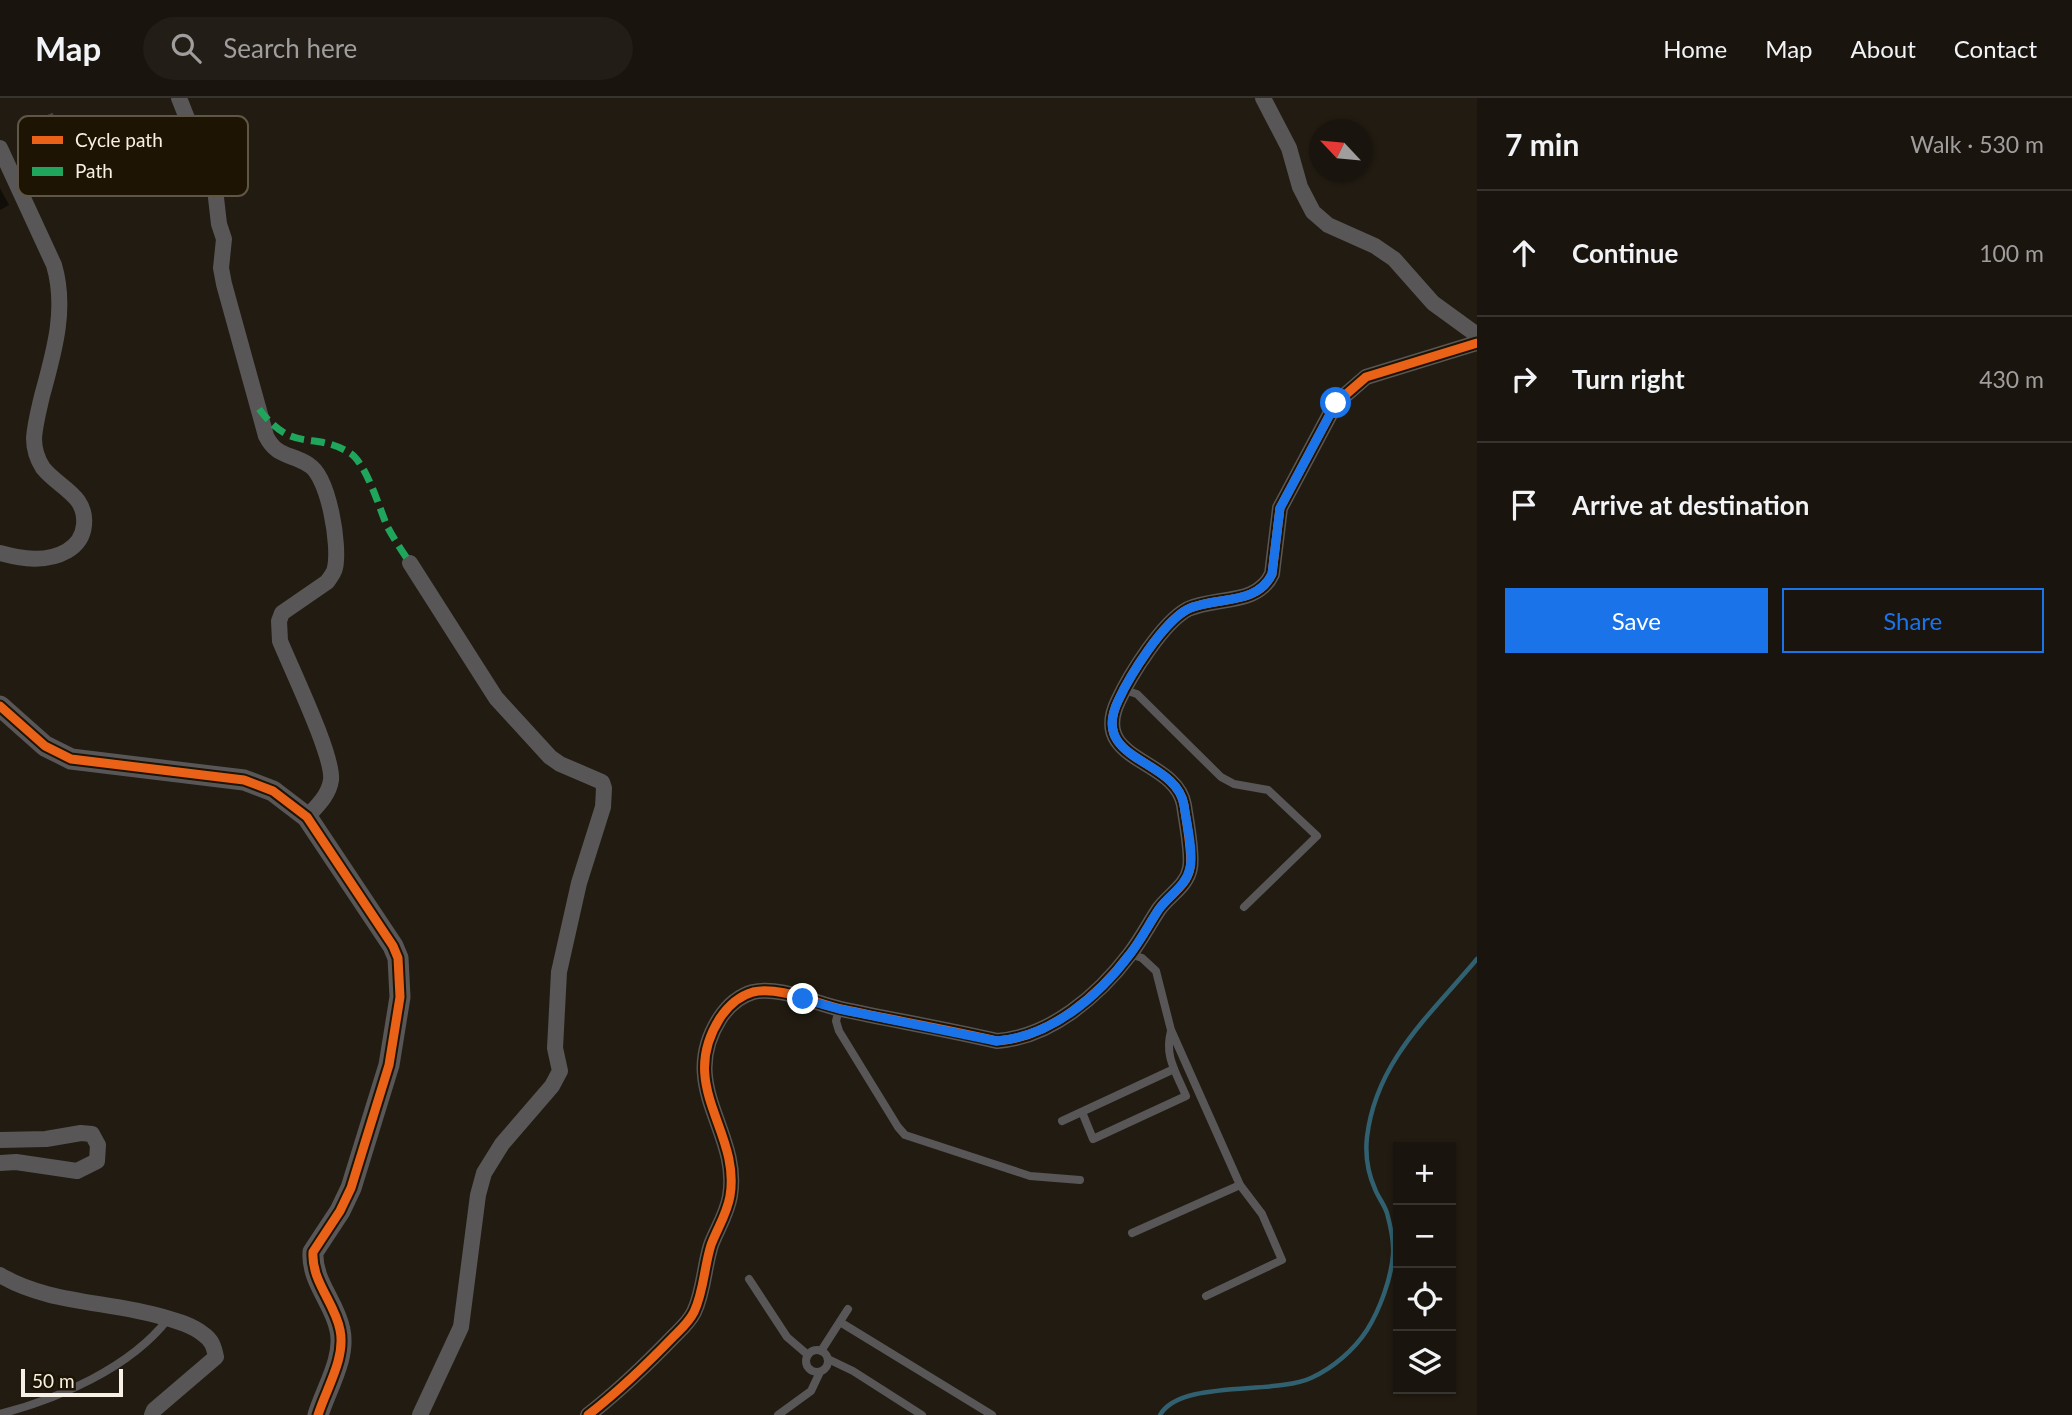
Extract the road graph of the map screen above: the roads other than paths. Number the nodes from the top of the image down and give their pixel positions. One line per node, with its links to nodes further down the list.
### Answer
1 (179, 98): 3 (street)
2 (1263, 98): 8 (street)
3 (186, 116)
4 (0, 148): 5 (street)
5 (18, 187)
6 (22, 196): 10 (street)
7 (216, 196): 14 (street)
8 (1477, 335)
9 (1477, 343): 12 (street)
10 (0, 552)
11 (410, 563): 40 (street)
12 (1124, 690): 15 (lane); 16 (street)
13 (0, 706): 14 (street)
14 (307, 817): 39 (street)
15 (1244, 907)
16 (1130, 954): 17 (street); 18 (lane)
17 (839, 1009): 24 (lane); 41 (street)
18 (1171, 1030): 19 (lane); 25 (lane)
19 (1174, 1069): 20 (lane); 20 (lane)
20 (1082, 1112): 21 (lane)
21 (1062, 1121)
22 (0, 1140): 23 (street)
23 (0, 1163)
24 (1080, 1180)
25 (1241, 1185): 26 (lane); 29 (lane)
26 (1132, 1233)
27 (0, 1275): 31 (street)
28 (749, 1279): 34 (lane)
29 (1206, 1296)
30 (848, 1309): 32 (lane)
31 (169, 1319): 37 (lane); 38 (street)
32 (840, 1322): 33 (lane); 44 (lane)
33 (821, 1351): 34 (lane); 35 (lane)
34 (808, 1355): 36 (lane)
35 (828, 1359): 36 (lane); 43 (lane)
36 (820, 1372): 42 (lane)
37 (0, 1414)
38 (152, 1415)
39 (318, 1415)
40 (420, 1415)
41 (588, 1415)
42 (778, 1415)
43 (922, 1415)
44 (992, 1415)

